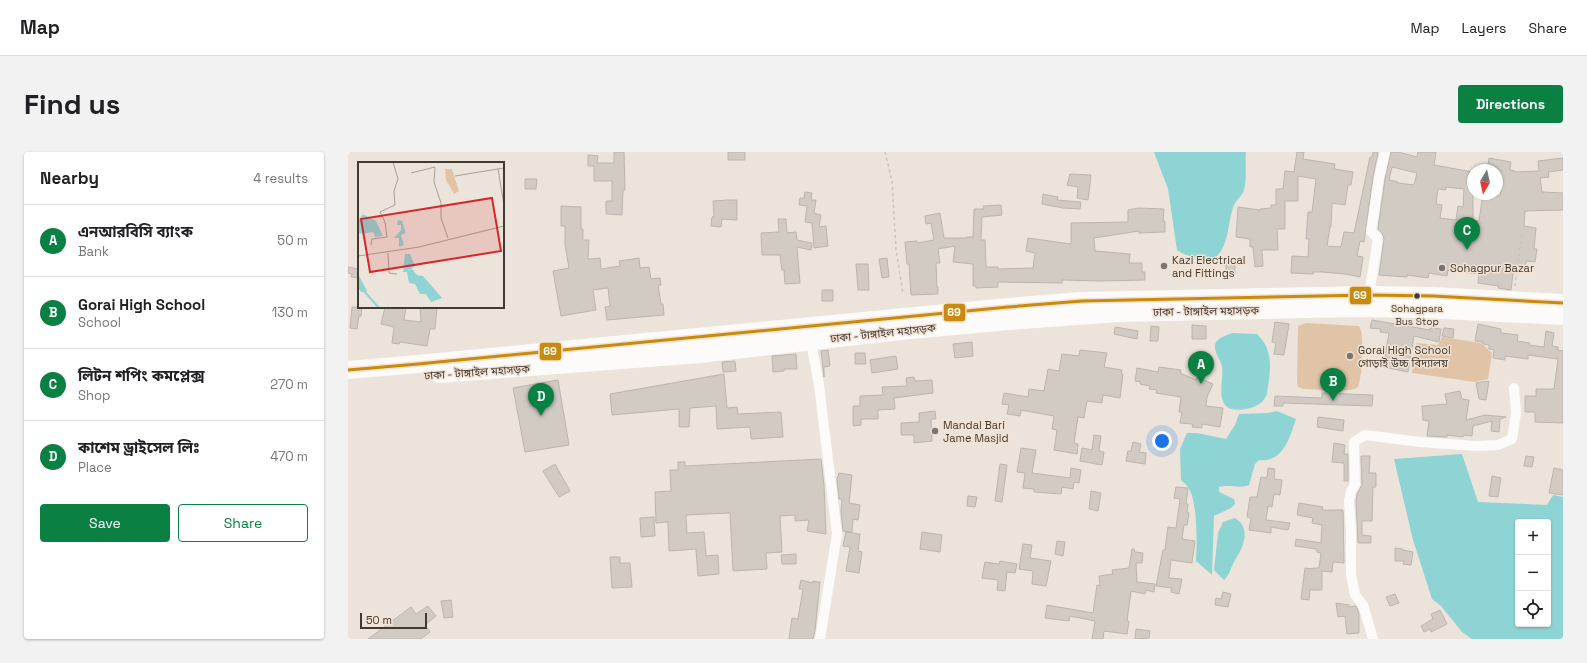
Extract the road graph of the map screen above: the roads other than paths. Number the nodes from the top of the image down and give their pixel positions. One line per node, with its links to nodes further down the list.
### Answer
1 (1385, 152): 2 (street)
2 (1369, 295): 3 (highway, ঢাকা - টাঙ্গাইল মহাসড়ক); 6 (highway, ঢাকা - টাঙ্গাইল মহাসড়ক)
3 (1563, 303)
4 (1563, 316): 5 (highway, ঢাকা - টাঙ্গাইল মহাসড়ক)
5 (811, 342): 6 (highway, ঢাকা - টাঙ্গাইল মহাসড়ক); 10 (street)
6 (637, 351): 7 (highway, ঢাকা - টাঙ্গাইল মহাসড়ক); 8 (highway, ঢাকা - টাঙ্গাইল মহাসড়ক)
7 (348, 370)
8 (348, 380)
9 (1514, 388): 11 (street)
10 (820, 639)
11 (1373, 639)

